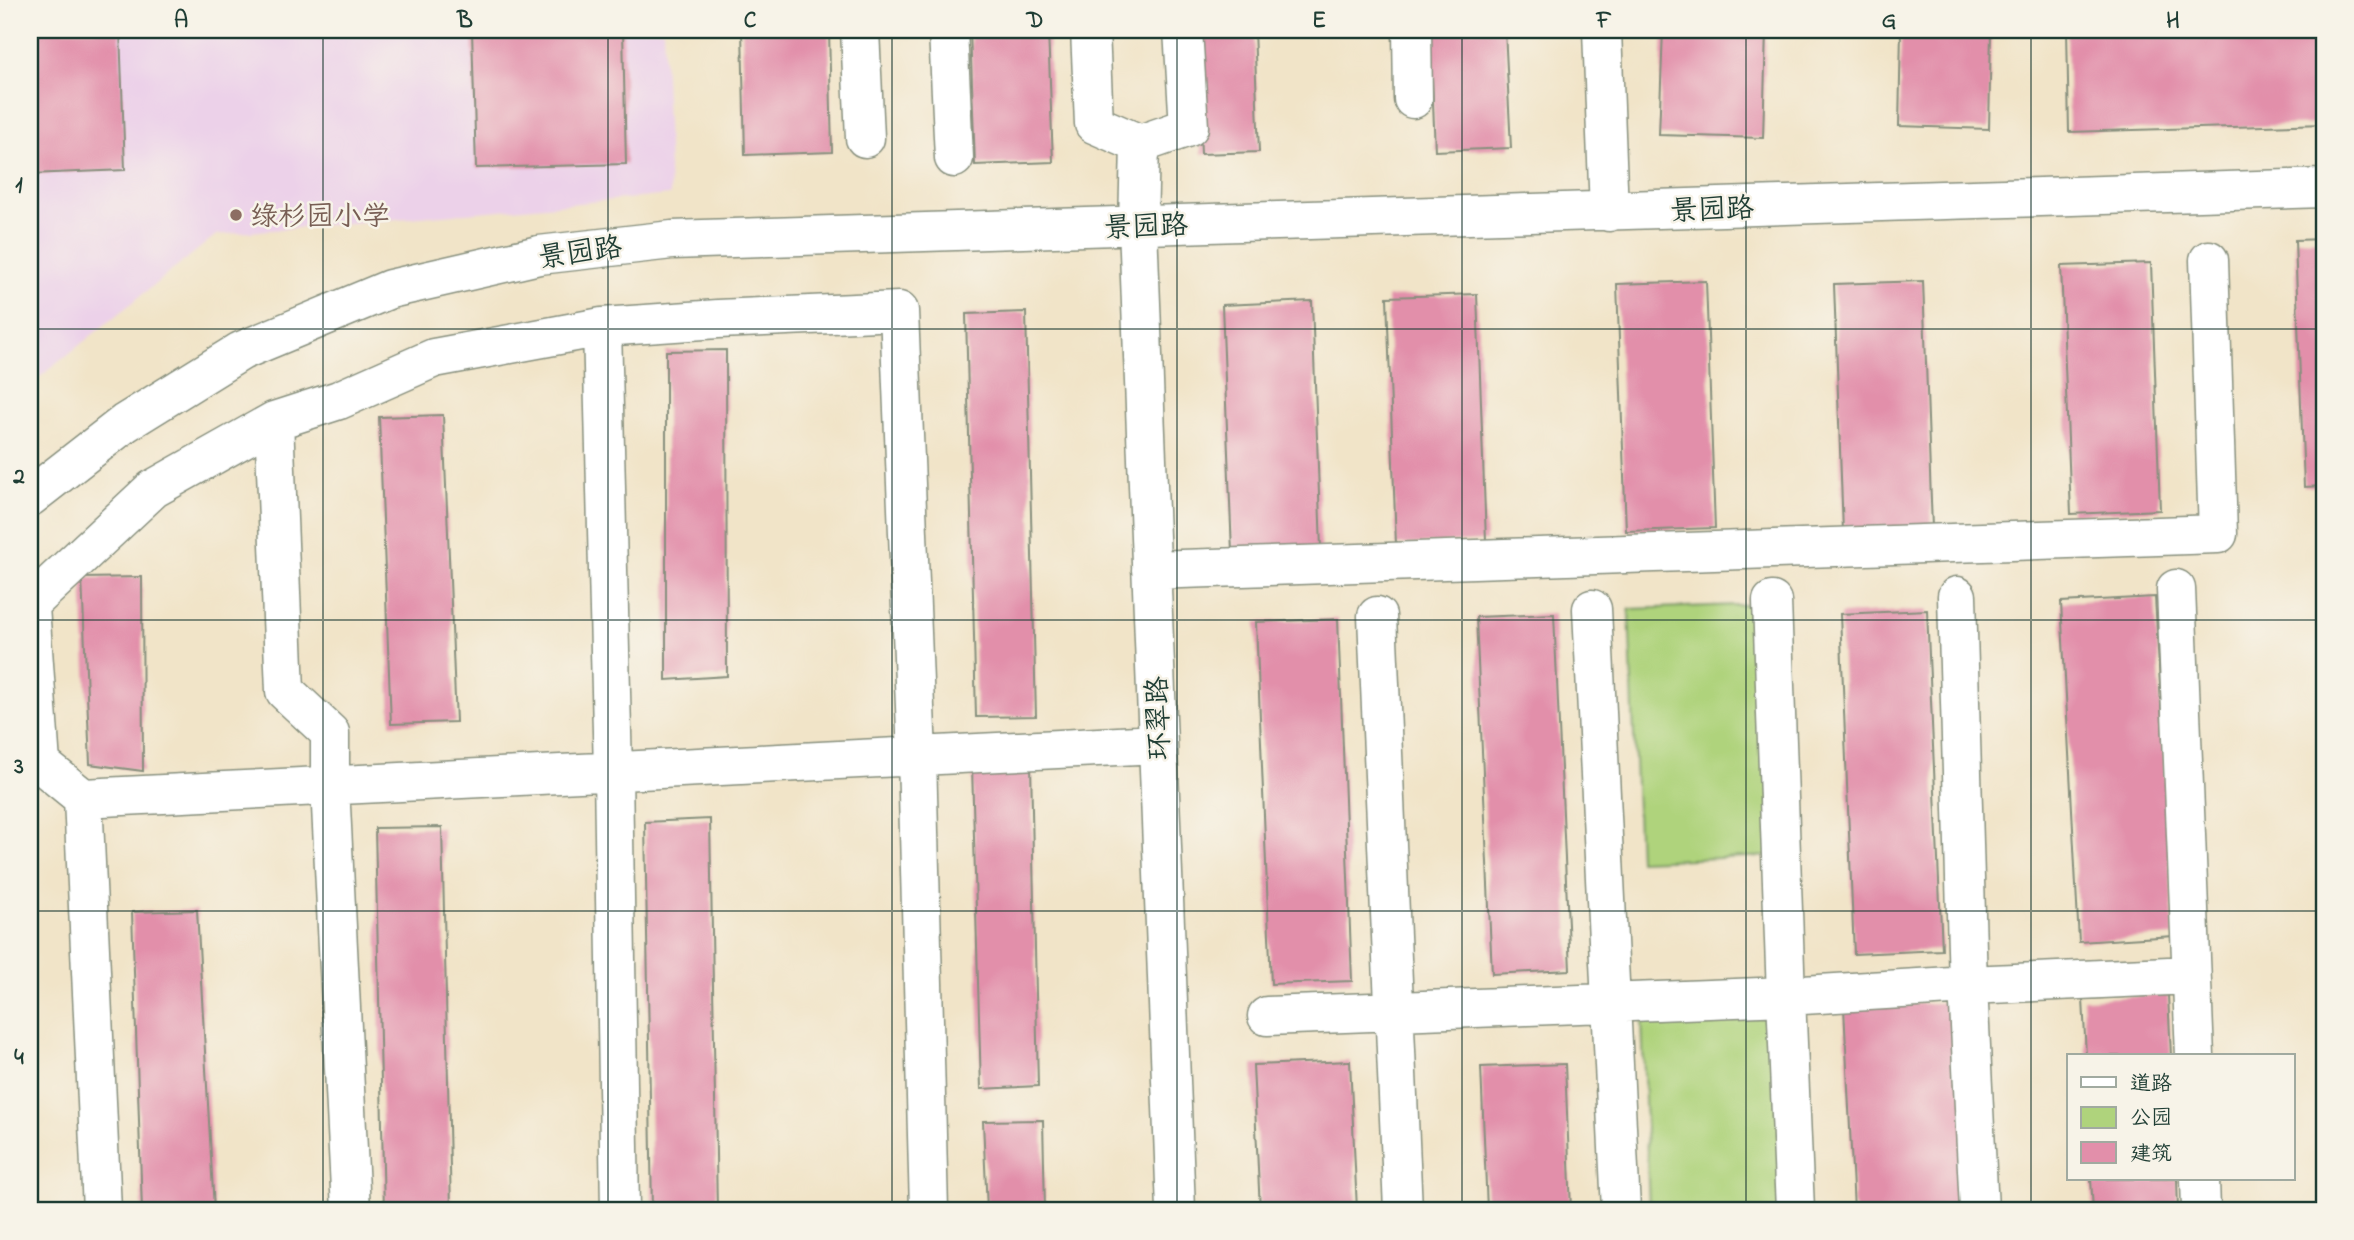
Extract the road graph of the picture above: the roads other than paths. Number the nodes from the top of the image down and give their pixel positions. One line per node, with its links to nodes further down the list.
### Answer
1 (860, 30): 8 (street)
2 (948, 30): 10 (street)
3 (1090, 30): 9 (street)
4 (1183, 30): 9 (street)
5 (1412, 30): 7 (street)
6 (1602, 30): 12 (street)
7 (1413, 99)
8 (865, 138)
9 (1140, 144): 13 (street, 环翠路)
10 (954, 158)
11 (2324, 188): 12 (street, 景园路)
12 (1609, 212): 13 (street, 景园路)
13 (1138, 226): 17 (street, 景园路); 18 (street, 环翠路)
14 (2209, 260): 18 (street)
15 (602, 327): 16 (street); 26 (street); 27 (street)
16 (274, 421): 22 (street); 28 (street)
17 (30, 497)
18 (1151, 570): 25 (street, 环翠路)
19 (2176, 589): 30 (street)
20 (1957, 596): 31 (street)
21 (1772, 601): 32 (street)
22 (30, 605): 29 (street)
23 (1592, 609): 33 (street)
24 (1377, 616): 34 (street)
25 (1158, 744): 26 (street); 42 (street, 环翠路)
26 (917, 756): 27 (street); 41 (street)
27 (613, 772): 28 (street); 40 (street)
28 (330, 786): 29 (street); 39 (street)
29 (83, 798): 38 (street)
30 (2191, 975): 31 (street); 36 (street)
31 (1968, 985): 32 (street); 46 (street)
32 (1786, 996): 33 (street); 45 (street)
33 (1612, 1003): 34 (street); 44 (street)
34 (1392, 1011): 35 (street); 43 (street)
35 (1267, 1016)
36 (2195, 1054)
37 (2200, 1180): 47 (street)
38 (103, 1210)
39 (351, 1210)
40 (620, 1210)
41 (929, 1210)
42 (1176, 1210)
43 (1403, 1210)
44 (1621, 1210)
45 (1795, 1210)
46 (1979, 1210)
47 (2202, 1210)

